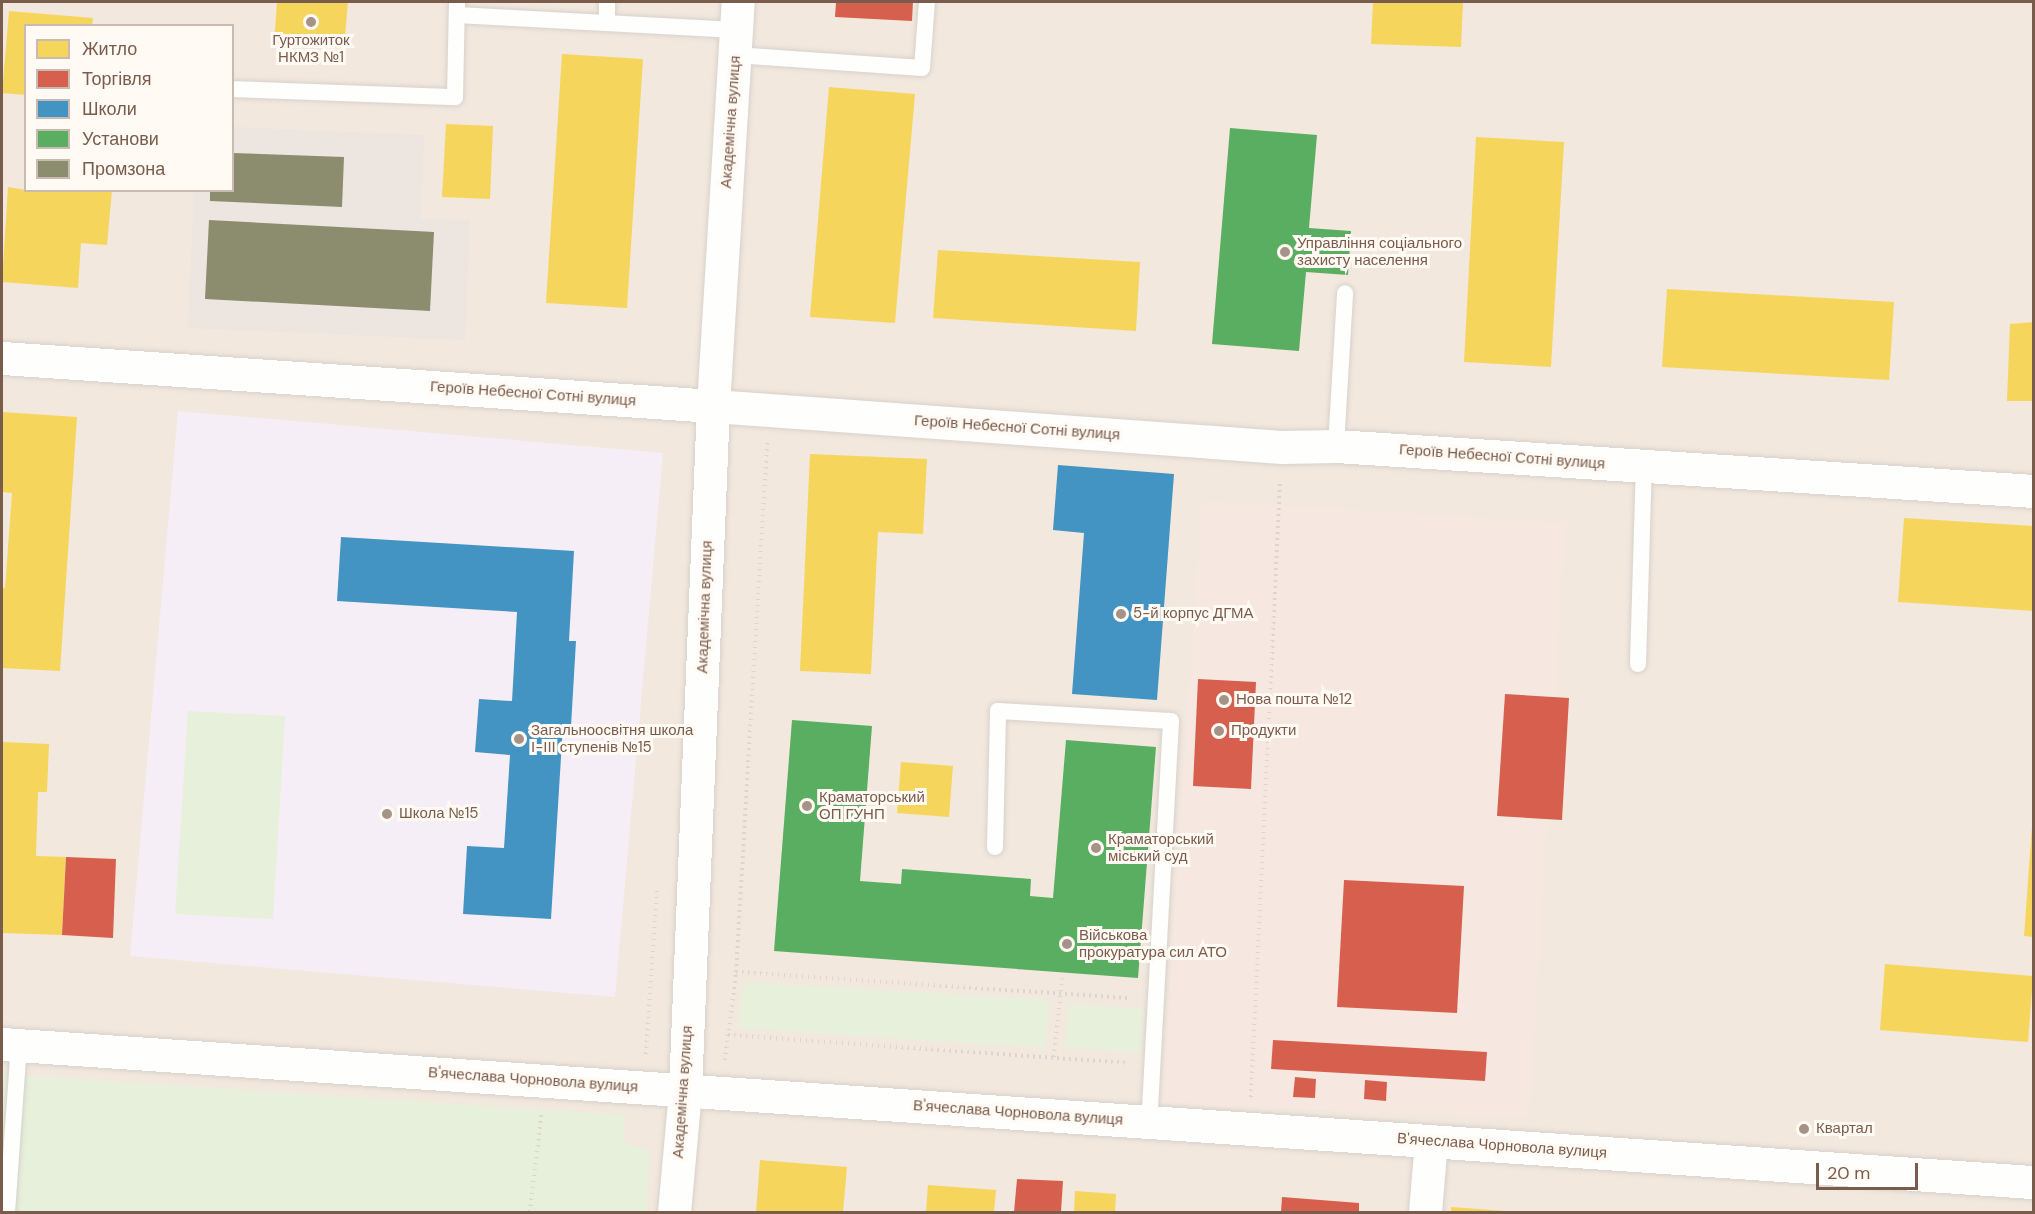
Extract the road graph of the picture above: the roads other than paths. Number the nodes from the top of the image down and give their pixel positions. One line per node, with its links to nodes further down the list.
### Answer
1 (607, 2): 4 (lane)
2 (927, 2): 5 (lane)
3 (457, 8): 4 (lane); 6 (lane)
4 (607, 24): 5 (lane)
5 (736, 29): 9 (street, Академічна вулиця)
6 (234, 89)
7 (1345, 293): 10 (lane)
8 (2, 358): 9 (street, Героїв Небесної Сотні вулиця)
9 (713, 406): 10 (street, Героїв Небесної Сотні вулиця); 16 (street, Академічна вулиця)
10 (1336, 446): 11 (street, Героїв Небесної Сотні вулиця)
11 (1644, 466): 12 (street, Героїв Небесної Сотні вулиця); 13 (lane)
12 (2034, 491)
13 (1638, 664)
14 (995, 847): 17 (lane)
15 (10, 1045): 16 (street, В'ячеслава Чорновола вулиця); 20 (lane)
16 (685, 1090): 17 (street, В'ячеслава Чорновола вулиця); 21 (street, Академічна вулиця)
17 (1149, 1122): 18 (street, В'ячеслава Чорновола вулиця)
18 (1431, 1141): 19 (street, В'ячеслава Чорновола вулиця); 22 (street)
19 (2034, 1182)
20 (7, 1212)
21 (674, 1212)
22 (1425, 1212)

